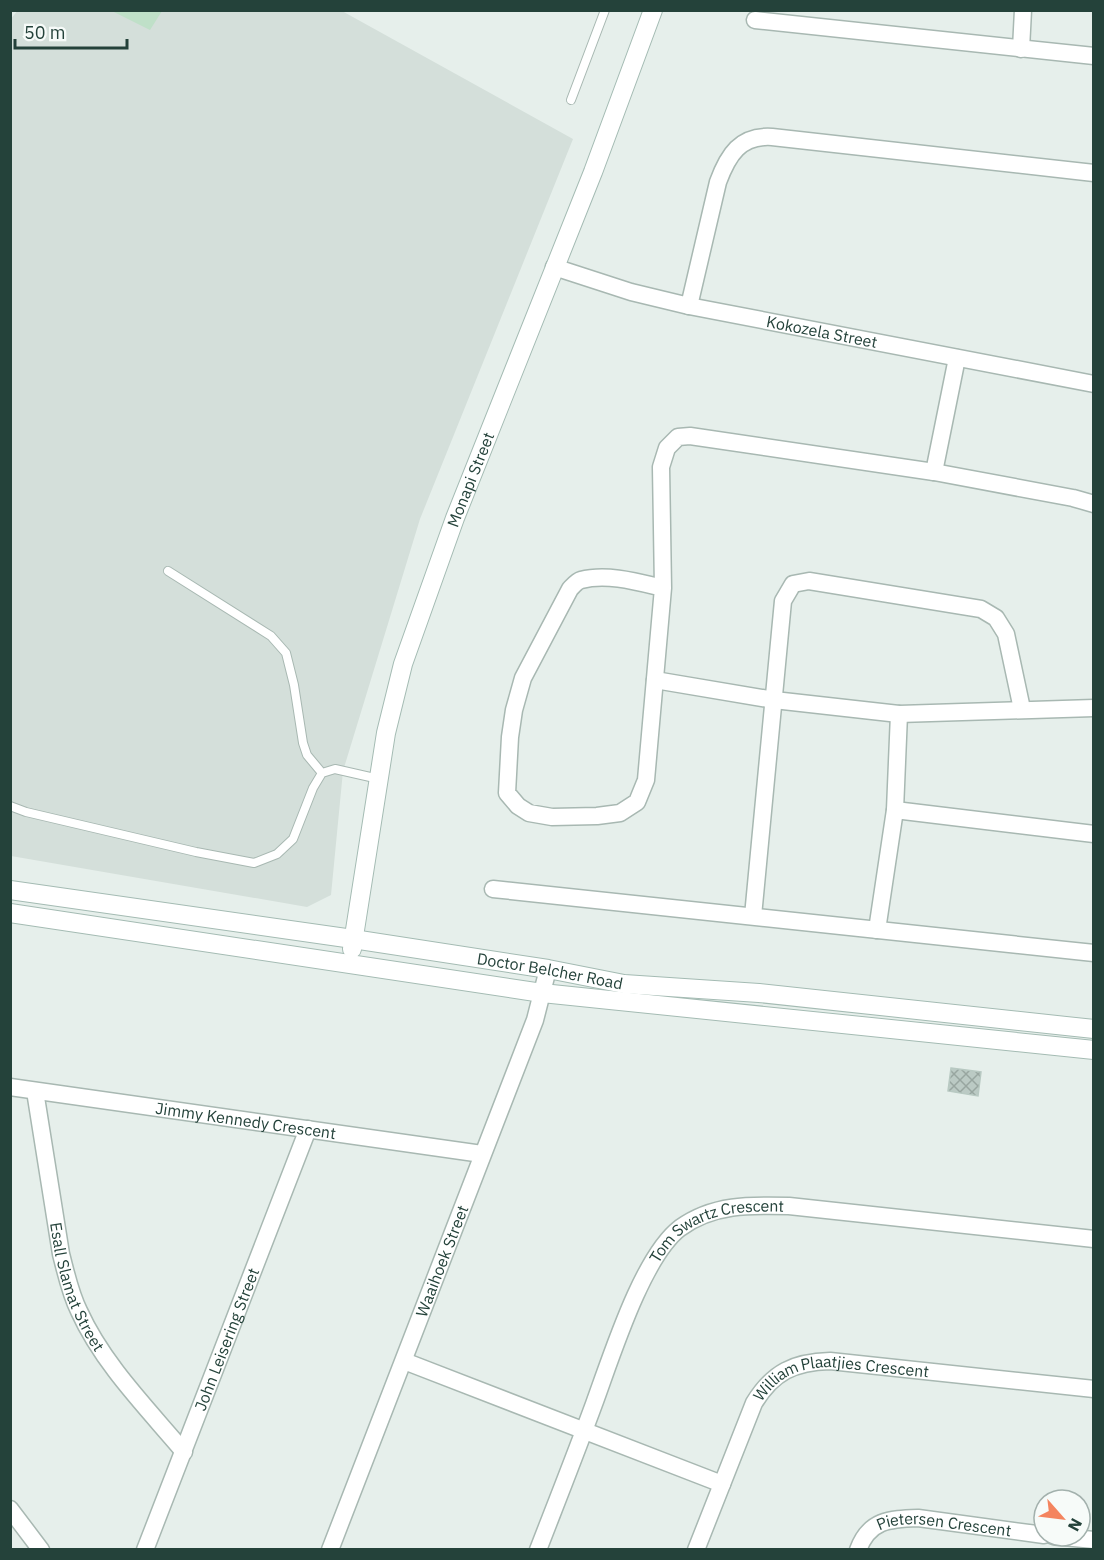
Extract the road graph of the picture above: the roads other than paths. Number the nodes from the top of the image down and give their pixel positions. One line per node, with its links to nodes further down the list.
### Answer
1 (605, 10): 7 (lane)
2 (653, 10): 9 (main road, Monapi Street)
3 (1023, 10): 5 (street)
4 (755, 20): 5 (street)
5 (1021, 49): 6 (street)
6 (1094, 56)
7 (571, 100)
8 (1094, 173): 10 (street)
9 (554, 267): 10 (street, Kokozela Street); 23 (main road, Monapi Street)
10 (689, 306): 11 (street, Kokozela Street)
11 (957, 358): 12 (street, Kokozela Street); 13 (street)
12 (1094, 384)
13 (934, 472): 14 (street); 16 (street)
14 (1094, 504)
15 (168, 571): 22 (lane)
16 (663, 588): 17 (street); 17 (street)
17 (655, 680): 18 (street)
18 (774, 700): 20 (street); 21 (street); 30 (street)
19 (1094, 708): 20 (street)
20 (1022, 709): 21 (street)
21 (899, 714): 25 (street)
22 (322, 773): 23 (lane); 24 (lane)
23 (379, 779): 32 (main road, Monapi Street)
24 (10, 806)
25 (895, 810): 26 (street); 31 (street)
26 (1094, 834)
27 (493, 889): 30 (street)
28 (10, 890): 32 (main road, Doctor Belcher Road)
29 (10, 913): 34 (main road, Doctor Belcher Road)
30 (753, 916): 31 (street)
31 (877, 930): 33 (street)
32 (353, 939): 34 (main road, Monapi Street); 35 (main road, Doctor Belcher Road)
33 (1094, 953)
34 (350, 966): 36 (main road, Doctor Belcher Road)
35 (548, 969): 36 (street, Waaihoek Street); 37 (main road, Doctor Belcher Road)
36 (542, 993): 38 (main road, Doctor Belcher Road); 42 (street, Waaihoek Street)
37 (1094, 1029)
38 (1094, 1050)
39 (10, 1087): 40 (street, Jimmy Kennedy Crescent)
40 (35, 1091): 41 (street, Jimmy Kennedy Crescent); 47 (street, Esall Slamat Street)
41 (308, 1129): 42 (street, Jimmy Kennedy Crescent); 47 (street, John Leisering Street)
42 (482, 1154): 44 (street, Waaihoek Street)
43 (1094, 1239): 46 (street, Tom Swartz Crescent)
44 (404, 1360): 46 (street); 53 (street, Waaihoek Street)
45 (1094, 1389): 48 (street, William Plaatjies Crescent)
46 (584, 1430): 48 (street); 54 (street, Tom Swartz Crescent)
47 (184, 1452): 52 (street, John Leisering Street)
48 (722, 1484): 55 (street, William Plaatjies Crescent)
49 (10, 1509): 51 (street)
50 (1032, 1536): 56 (street, Pietersen Crescent)
51 (41, 1550)
52 (145, 1550)
53 (330, 1550)
54 (538, 1550)
55 (696, 1550)
56 (858, 1550)

